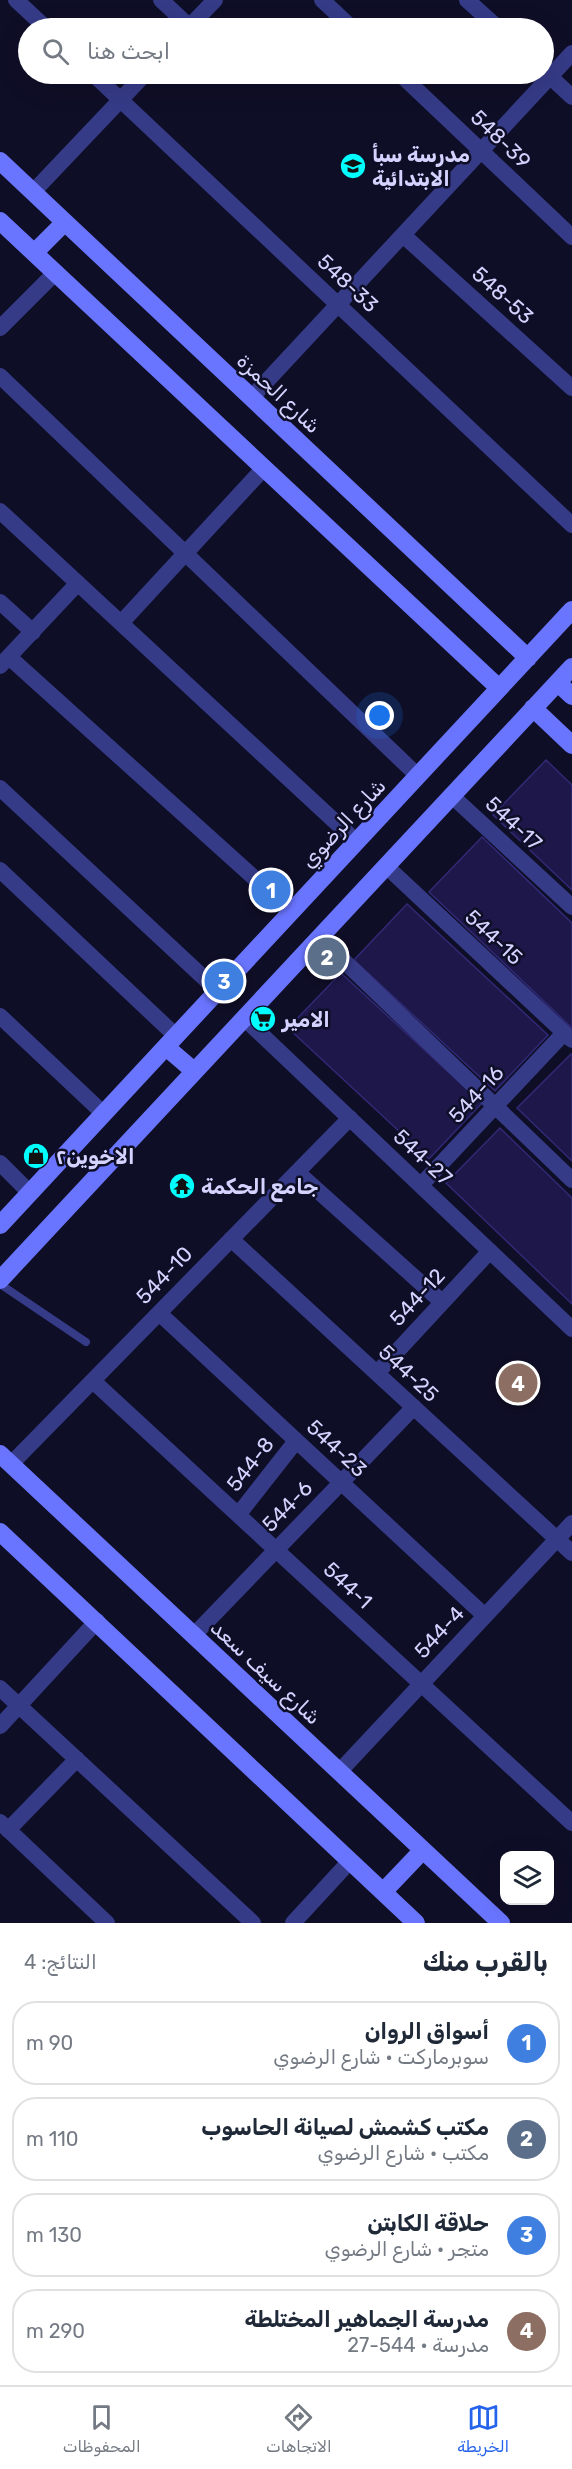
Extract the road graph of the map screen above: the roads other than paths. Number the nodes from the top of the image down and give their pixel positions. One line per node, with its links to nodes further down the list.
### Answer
1 (16, 0): 6 (street)
2 (161, 0): 7 (street)
3 (215, 0): 8 (street)
4 (322, 0): 9 (street)
5 (467, 0): 10 (street)
6 (35, 18)
7 (179, 18)
8 (198, 18)
9 (341, 18)
10 (487, 18)
11 (572, 53): 12 (street)
12 (554, 68)
13 (554, 80): 18 (street)
14 (104, 84): 19 (street, 548-33)
15 (135, 84): 19 (street)
16 (411, 84): 20 (street, 548-39)
17 (538, 84): 20 (street)
18 (572, 97)
19 (120, 99): 22 (street); 29 (street, 548-33)
20 (481, 151): 25 (street); 26 (street, 548-39)
21 (0, 161): 22 (street, شارع الحمزة)
22 (33, 192): 24 (street, شارع الحمزة)
23 (0, 221): 27 (street)
24 (65, 222): 27 (street); 33 (street, شارع الحمزة)
25 (403, 234): 29 (street); 32 (street, 548-53)
26 (572, 237)
27 (34, 253): 28 (street)
28 (55, 273): 30 (street); 34 (street)
29 (338, 304): 33 (street); 36 (street, 548-33)
30 (0, 328)
31 (0, 376): 37 (street)
32 (572, 388)
33 (252, 398): 43 (street, شارع الحمزة)
34 (264, 468): 37 (street); 47 (street)
35 (0, 511): 38 (street)
36 (572, 525)
37 (185, 554): 41 (street); 51 (street)
38 (78, 583): 41 (street); 42 (street)
39 (0, 602): 42 (street)
40 (572, 610): 43 (street, شارع الرضوي)
41 (121, 623): 54 (street)
42 (33, 632): 44 (street)
43 (528, 658): 47 (street, شارع الرضوي)
44 (4, 662): 58 (street)
45 (572, 667): 46 (street)
46 (558, 683): 48 (street); 49 (street)
47 (499, 688): 51 (street, شارع الرضوي)
48 (572, 696)
49 (532, 708): 50 (street); 53 (street)
50 (572, 745)
51 (418, 776): 54 (street, شارع الرضوي)
52 (0, 788): 60 (street)
53 (452, 796): 55 (street); 57 (street, 544-17)
54 (357, 842): 58 (street, شارع الرضوي)
55 (386, 866): 59 (street); 63 (street, 544-15)
56 (0, 870): 64 (street)
57 (572, 907)
58 (292, 912): 60 (street, شارع الرضوي)
59 (319, 937): 62 (street); 66 (street)
60 (218, 991): 64 (street, شارع الرضوي)
61 (0, 1016): 67 (street)
62 (244, 1018): 65 (street); 68 (street, 544-27)
63 (568, 1036): 66 (street, 544-16)
64 (171, 1041): 65 (street); 67 (street, شارع الرضوي)
65 (194, 1071): 77 (street)
66 (495, 1106): 71 (street); 72 (street, 544-16)
67 (104, 1114): 73 (street, شارع الرضوي)
68 (350, 1118): 70 (street, 544-10); 72 (street, 544-27)
69 (0, 1163): 73 (street)
70 (297, 1172): 75 (street, 544-10); 78 (street)
71 (572, 1180)
72 (421, 1185): 76 (street, 544-27)
73 (30, 1193): 74 (street, شارع الرضوي)
74 (0, 1225)
75 (231, 1239): 79 (street, 544-10); 82 (street, 544-25)
76 (490, 1251): 78 (street, 544-12); 80 (street, 544-27)
77 (0, 1282): 81 (lane)
78 (442, 1302): 82 (street, 544-12)
79 (159, 1313): 83 (street, 544-10); 85 (street, 544-23)
80 (572, 1329)
81 (86, 1342)
82 (377, 1373): 84 (street, 544-25)
83 (93, 1381): 86 (street, 544-10); 88 (street, 544-1)
84 (414, 1407): 87 (street, 544-6); 91 (street, 544-25)
85 (296, 1441): 87 (street, 544-23); 88 (street, 544-8)
86 (6, 1459): 96 (street, شارع سيف سعد)
87 (341, 1482): 92 (street, 544-6); 94 (street, 544-23)
88 (238, 1515): 92 (street, 544-1)
89 (572, 1523): 91 (street, 544-4)
90 (0, 1532): 95 (street)
91 (557, 1540): 93 (street, 544-25); 94 (street, 544-4)
92 (276, 1550): 96 (street, 544-6); 97 (street, 544-1)
93 (572, 1553)
94 (485, 1616): 97 (street, 544-4)
95 (97, 1622): 99 (street); 106 (street)
96 (194, 1635): 102 (street, شارع سيف سعد)
97 (421, 1684): 102 (street, 544-4); 103 (street, 544-1)
98 (0, 1688): 99 (street)
99 (18, 1705): 100 (street); 101 (street)
100 (0, 1725)
101 (77, 1760): 104 (street); 109 (street)
102 (339, 1772): 105 (street, شارع سيف سعد)
103 (572, 1823)
104 (4, 1826): 108 (street)
105 (423, 1850): 107 (street); 112 (street, شارع سيف سعد)
106 (350, 1861): 107 (street); 110 (street)
107 (383, 1892): 111 (street)
108 (107, 1923)
109 (253, 1923)
110 (293, 1923)
111 (416, 1923)
112 (501, 1923)

